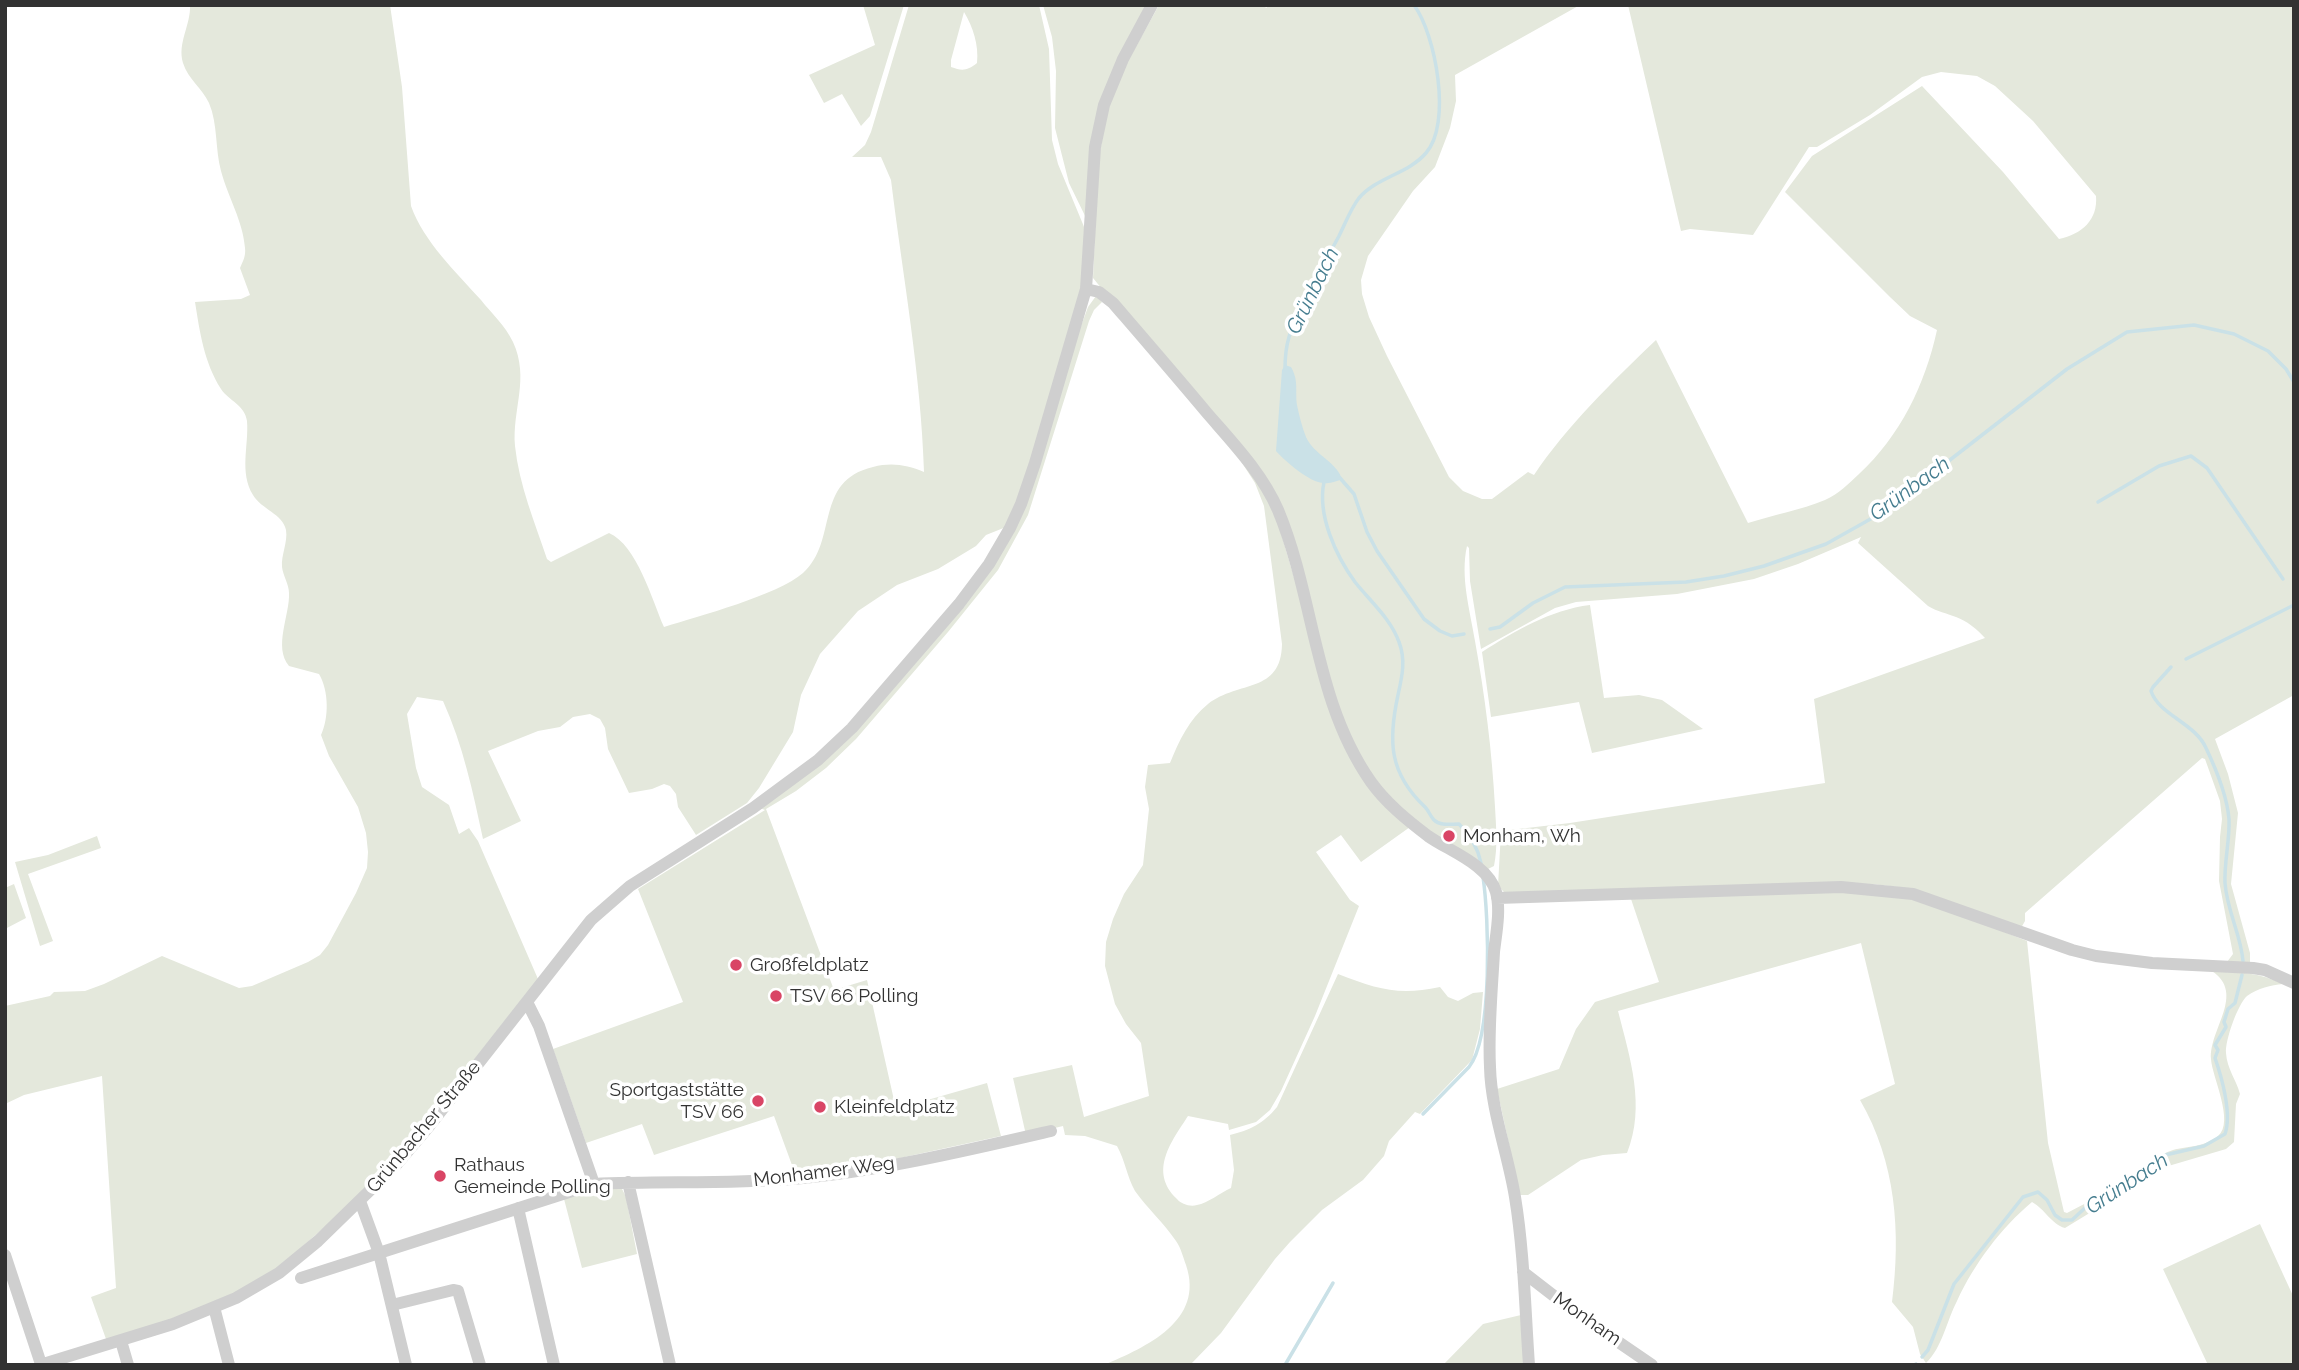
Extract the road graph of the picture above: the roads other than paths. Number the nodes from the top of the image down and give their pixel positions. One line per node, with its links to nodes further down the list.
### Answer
1 (1152, 5): 2 (street, Grünbacher Straße)
2 (1086, 289): 3 (street); 5 (street, Grünbacher Straße)
3 (1497, 898): 4 (street); 13 (street)
4 (2294, 983)
5 (527, 1002): 8 (street); 9 (street, Grünbacher Straße)
6 (1051, 1131): 7 (street, Monhamer Weg)
7 (628, 1182): 8 (street, Monhamer Weg); 24 (street)
8 (594, 1184): 10 (street, Monhamer Weg)
9 (360, 1201): 11 (street); 16 (street, Grünbacher Straße)
10 (518, 1208): 11 (street, Monhamer Weg); 23 (street)
11 (379, 1252): 14 (street, Monhamer Weg); 15 (street)
12 (5, 1255): 18 (street)
13 (1523, 1272): 25 (street); 26 (street, Monham)
14 (301, 1278)
15 (392, 1306): 21 (street); 22 (street)
16 (214, 1307): 17 (street, Grünbacher Straße); 20 (street)
17 (121, 1341): 18 (street, Grünbacher Straße); 19 (street)
18 (41, 1365)
19 (128, 1365)
20 (229, 1365)
21 (406, 1365)
22 (480, 1365)
23 (554, 1365)
24 (670, 1365)
25 (1529, 1365)
26 (1652, 1365)

